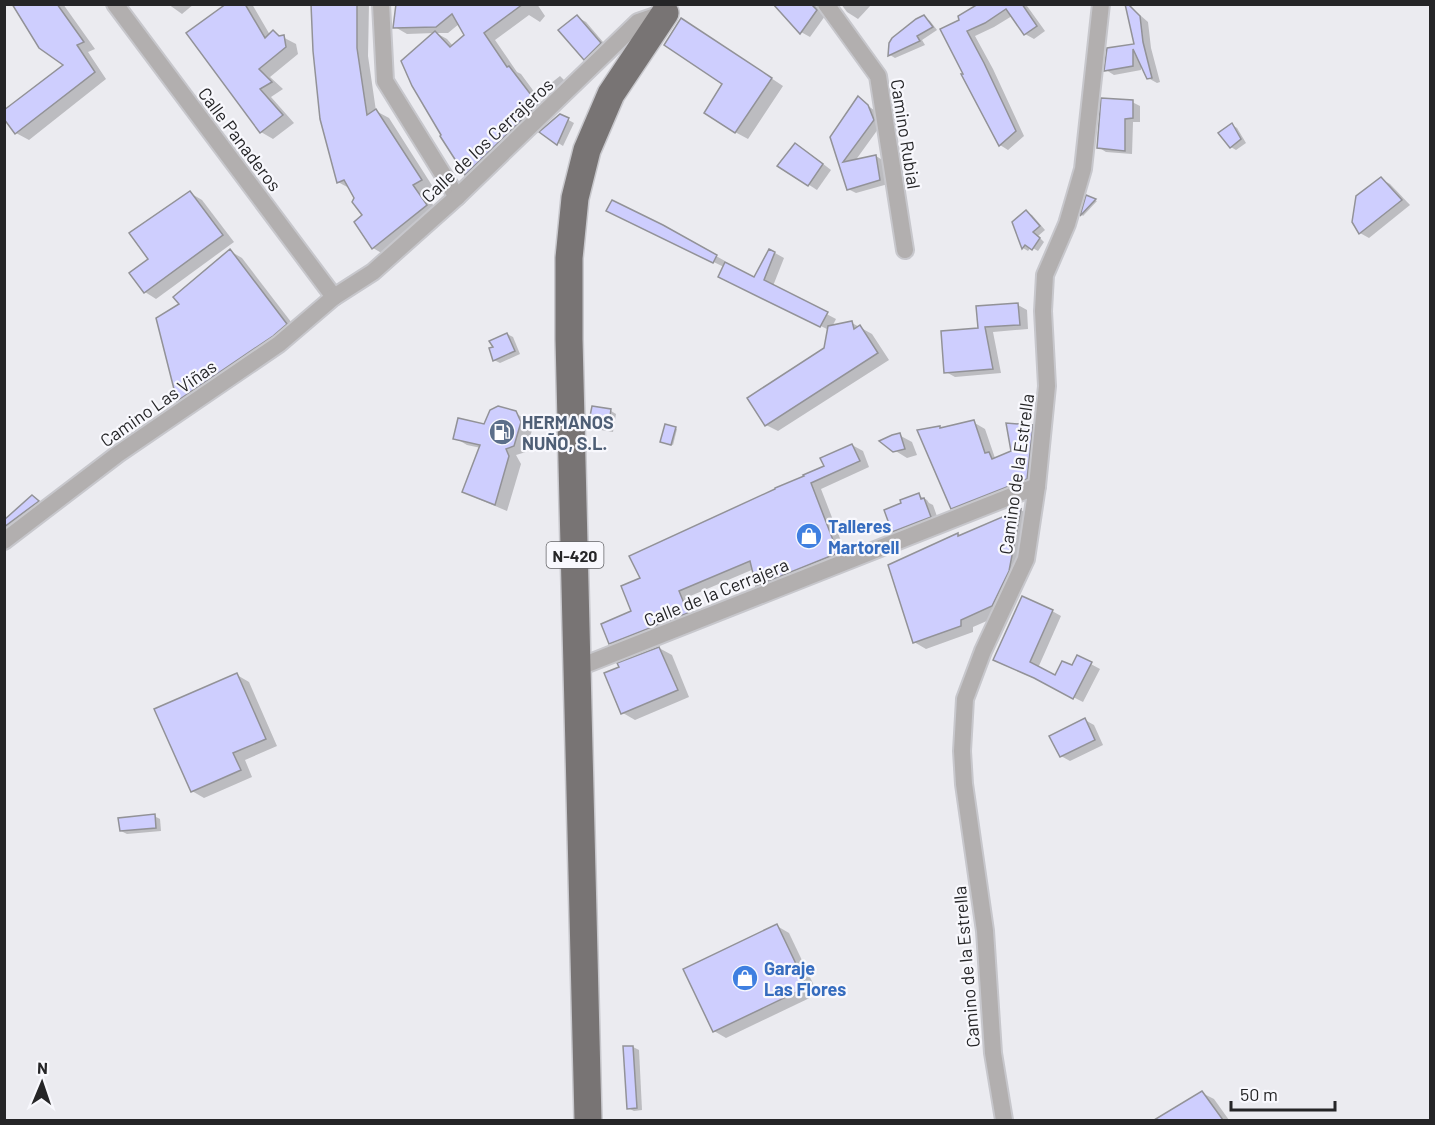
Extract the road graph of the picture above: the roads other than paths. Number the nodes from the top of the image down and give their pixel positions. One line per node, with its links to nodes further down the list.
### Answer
1 (115, 4): 8 (street, Calle Panaderos)
2 (381, 4): 6 (street)
3 (826, 4): 7 (street, Camino Rubial)
4 (1101, 4): 9 (street, Camino de la Estrella)
5 (665, 13): 6 (street, Calle de los Cerrajeros); 11 (highway, N-420)
6 (456, 197): 8 (street, Calle de los Cerrajeros)
7 (904, 250)
8 (334, 297): 10 (street, Camino Las Viñas)
9 (1037, 486): 11 (street, Calle de la Cerrajera); 13 (street, Camino de la Estrella)
10 (4, 542)
11 (577, 668): 12 (highway, N-420)
12 (588, 1120)
13 (1004, 1120)

